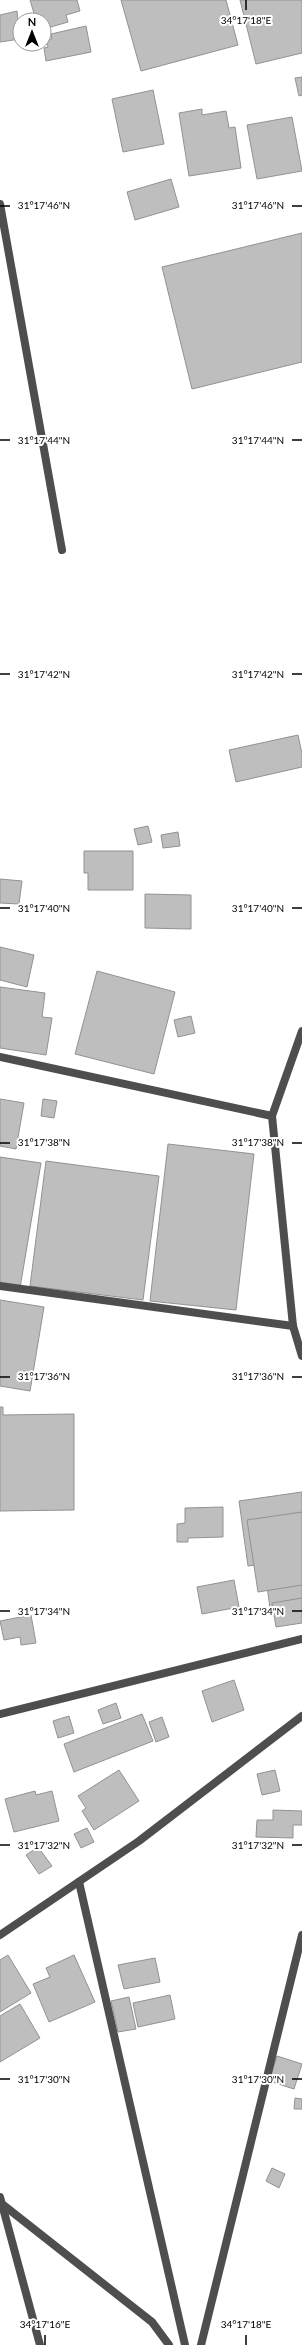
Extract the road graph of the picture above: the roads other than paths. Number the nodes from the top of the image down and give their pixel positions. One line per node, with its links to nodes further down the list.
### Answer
1 (0, 204): 2 (street)
2 (62, 550)
3 (302, 1030): 5 (street)
4 (0, 1057): 5 (street)
5 (272, 1116): 7 (street)
6 (0, 1286): 7 (street)
7 (293, 1326): 8 (street)
8 (302, 1356)
9 (302, 1639): 10 (street)
10 (0, 1714)
11 (302, 1716): 12 (street)
12 (79, 1882): 13 (street); 18 (street)
13 (0, 1935)
14 (302, 1935): 19 (street)
15 (1, 2201): 16 (street); 17 (street)
16 (40, 2345)
17 (169, 2345)
18 (185, 2345)
19 (201, 2345)

